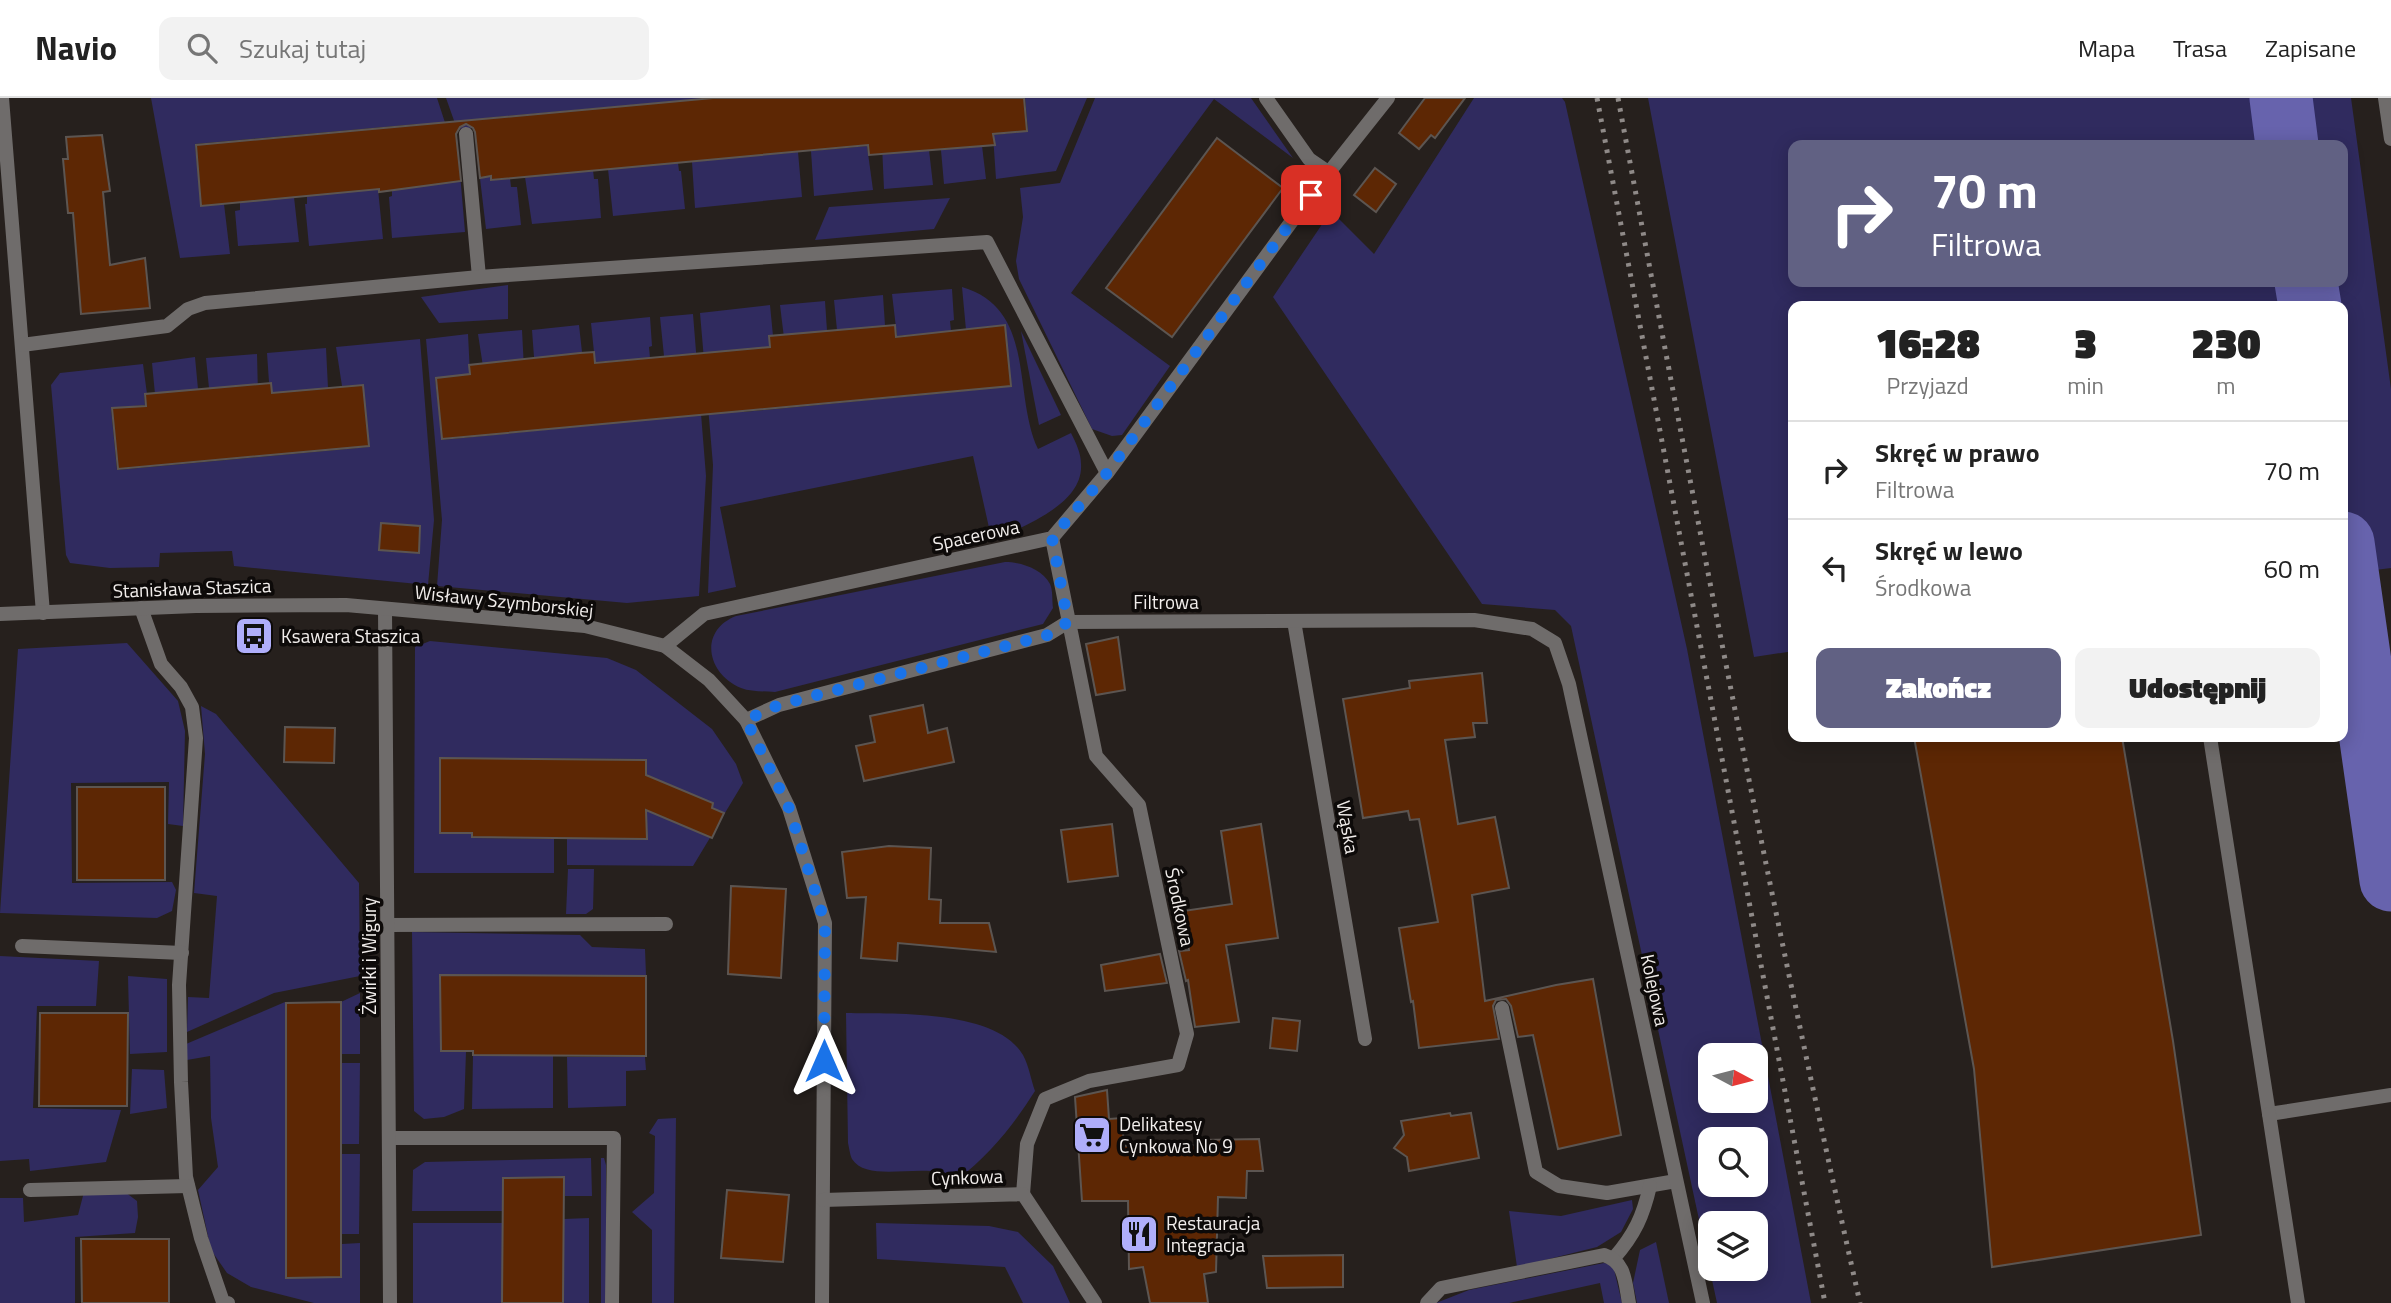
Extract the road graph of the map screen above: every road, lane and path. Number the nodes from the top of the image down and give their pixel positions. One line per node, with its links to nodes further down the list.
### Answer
1 (2, 98): 9 (street)
2 (1266, 98): 7 (street)
3 (1388, 98): 7 (street)
4 (2385, 98): 6 (street)
5 (466, 134): 8 (street)
6 (2391, 139)
7 (1328, 172): 10 (street)
8 (479, 277): 9 (street); 10 (street)
9 (22, 345): 14 (street)
10 (1107, 473): 11 (street)
11 (1052, 538): 17 (street, Środkowa); 18 (street, Spacerowa)
12 (141, 608): 13 (street, Stanisława Staszica); 14 (street, Stanisława Staszica); 25 (street)
13 (385, 609): 18 (street, Wisławy Szymborskiej); 23 (street, Żwirki i Wigury)
14 (43, 613): 15 (street, Stanisława Staszica)
15 (0, 614)
16 (1294, 621): 17 (street, Filtrowa); 19 (street, Filtrowa); 27 (street, Wąska)
17 (1068, 622): 20 (street, Filtrowa); 35 (street, Środkowa)
18 (665, 646): 20 (street, Wisławy Szymborskiej)
19 (1569, 684): 31 (street, Kolejowa)
20 (746, 720): 36 (street, Wisławy Szymborskiej)
21 (2211, 742): 29 (street)
22 (666, 924): 23 (street)
23 (387, 925): 30 (street, Żwirki i Wigury)
24 (22, 946): 25 (street)
25 (182, 953): 32 (street)
26 (1502, 1008): 33 (street)
27 (1365, 1039)
28 (2391, 1095): 29 (street)
29 (2269, 1114): 46 (street)
30 (390, 1138): 39 (street, Żwirki i Wigury); 40 (street)
31 (1676, 1181): 33 (street); 45 (street, Kolejowa)
32 (188, 1186): 34 (street); 38 (street)
33 (1650, 1186): 37 (street)
34 (30, 1190)
35 (1023, 1194): 36 (street, Cynkowa); 42 (street, Cynkowa)
36 (823, 1200): 41 (street, Wisławy Szymborskiej)
37 (1614, 1258): 43 (street); 44 (street)
38 (224, 1303)
39 (390, 1303)
40 (612, 1303)
41 (822, 1303)
42 (1095, 1303)
43 (1427, 1303)
44 (1629, 1303)
45 (1703, 1303)
46 (2298, 1303)

